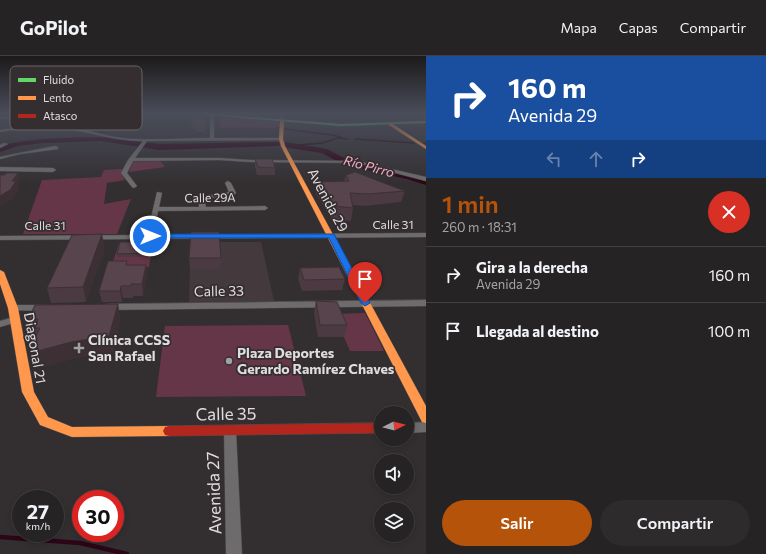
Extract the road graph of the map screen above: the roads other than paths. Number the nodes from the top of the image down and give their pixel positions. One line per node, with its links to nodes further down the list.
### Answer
1 (105, 137): 5 (street)
2 (410, 137): 9 (main road)
3 (212, 139): 4 (street); 5 (street)
4 (281, 139): 12 (main road, Avenida 29)
5 (146, 140): 11 (street)
6 (6, 144): 7 (street)
7 (0, 147)
8 (56, 148): 10 (street)
9 (426, 148)
10 (0, 158)
11 (130, 160): 12 (street); 17 (street)
12 (291, 162): 15 (street); 24 (main road, Avenida 29)
13 (0, 169): 14 (street)
14 (53, 170)
15 (426, 179)
16 (228, 182): 21 (street)
17 (134, 186)
18 (158, 193): 20 (street)
19 (265, 208): 21 (street, Calle 29A)
20 (155, 209): 21 (street, Calle 29A); 23 (street)
21 (202, 209)
22 (426, 235): 24 (street, Calle 31)
23 (150, 236): 24 (street, Calle 31); 25 (street, Calle 31)
24 (331, 236): 27 (main road, Avenida 29)
25 (0, 238)
26 (0, 272): 30 (main road, Diagonal 21)
27 (365, 303): 28 (street, Calle 33); 29 (street, Calle 33); 34 (main road, Avenida 29)
28 (426, 303)
29 (100, 307)
30 (13, 308): 31 (street); 32 (main road, Diagonal 21)
31 (53, 308)
32 (14, 320): 33 (street); 39 (main road, Diagonal 21)
33 (0, 324)
34 (426, 418)
35 (426, 427): 37 (street)
36 (374, 428): 38 (main road, Calle 35)
37 (414, 428)
38 (230, 431): 39 (main road, Calle 35); 40 (street, Avenida 27)
39 (72, 432)
40 (234, 554)

